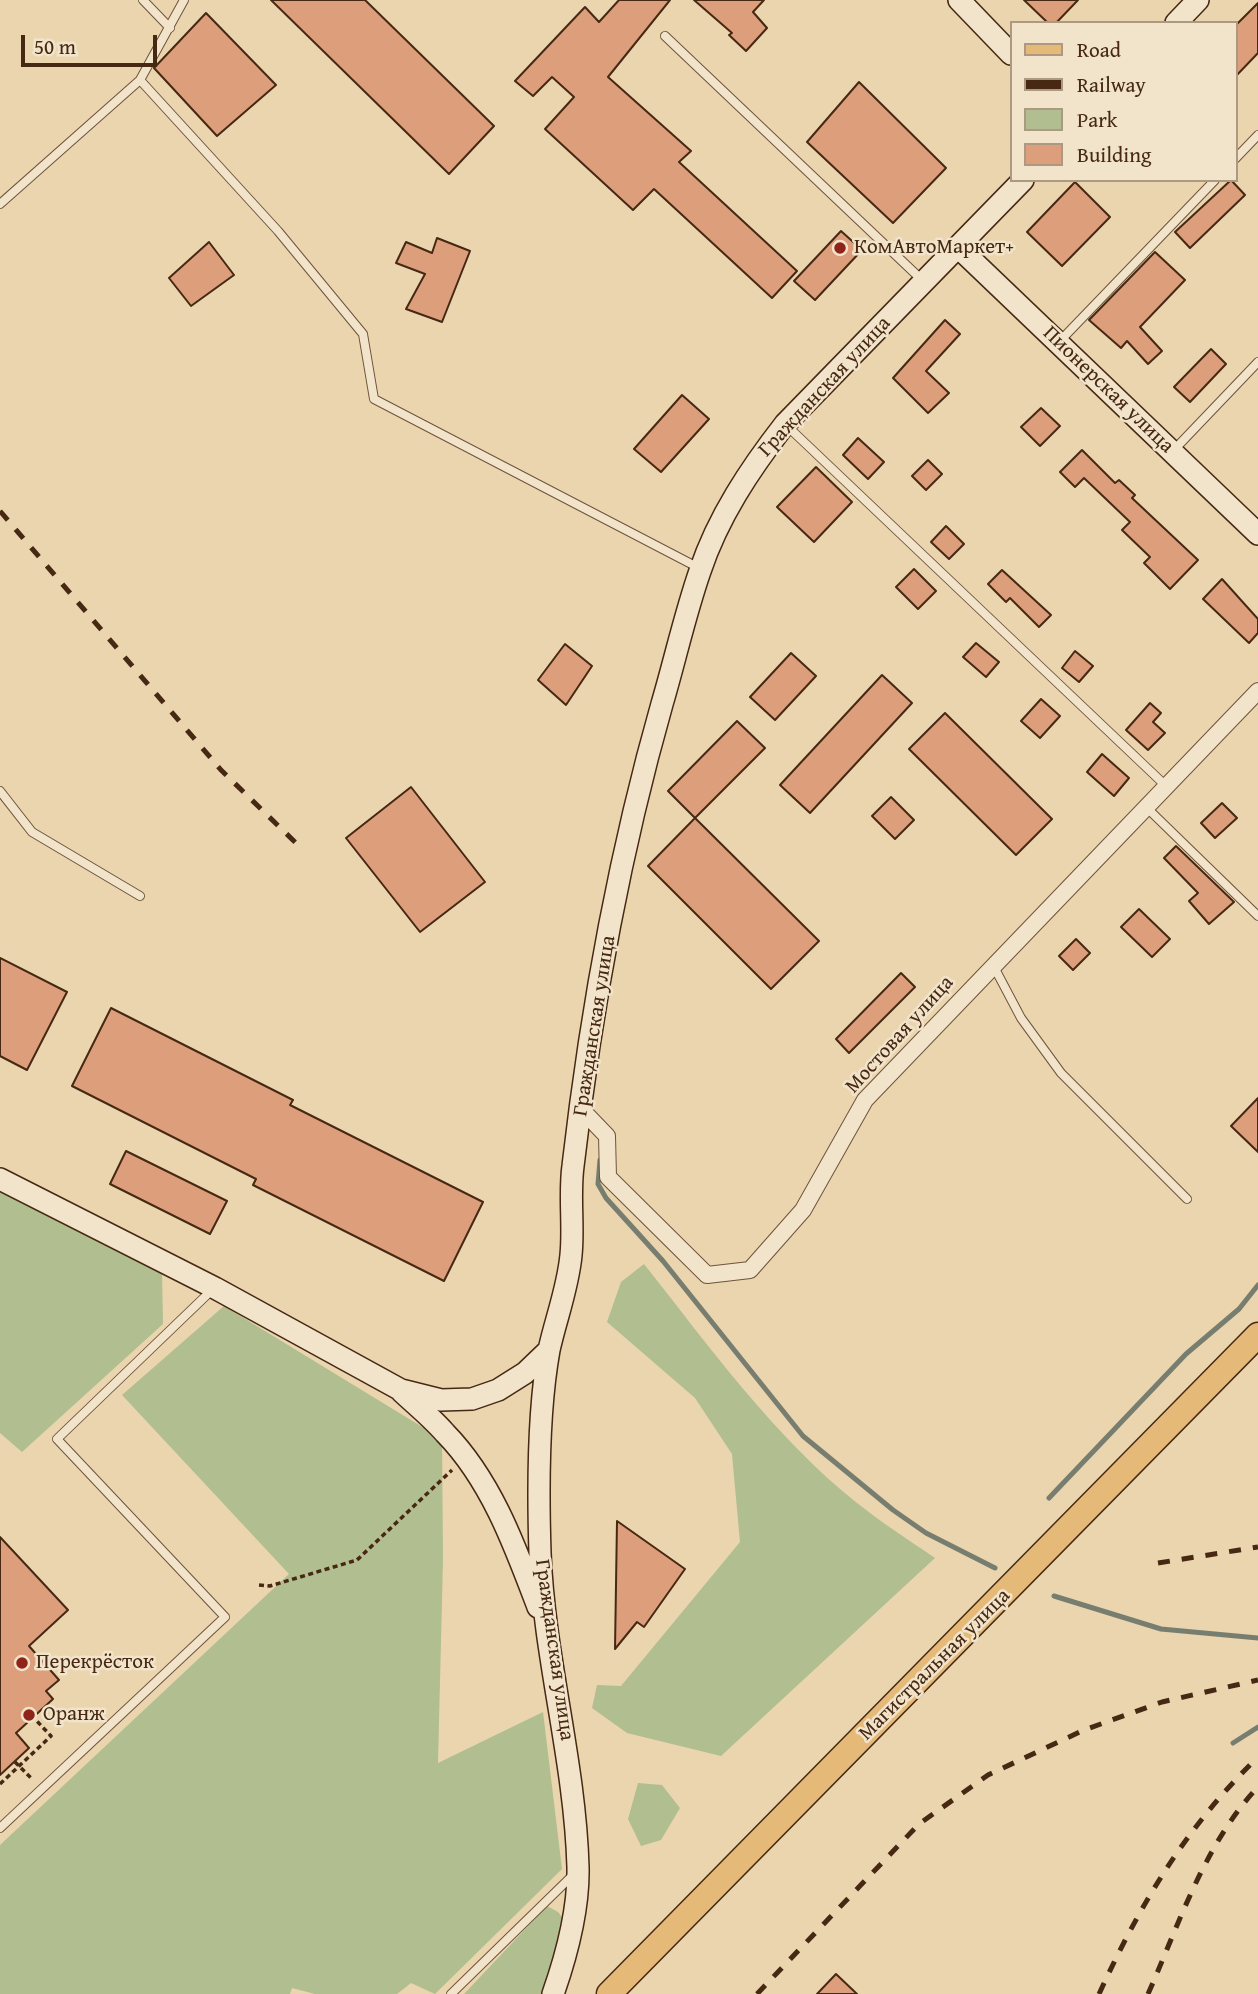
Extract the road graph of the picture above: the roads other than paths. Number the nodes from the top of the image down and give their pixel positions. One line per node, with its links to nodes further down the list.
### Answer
1 (142, 0): 6 (lane)
2 (184, 0): 6 (lane)
3 (959, 0): 8 (street)
4 (1198, 0): 5 (street)
5 (1178, 21)
6 (170, 28): 9 (lane)
7 (665, 36): 16 (lane)
8 (1010, 53)
9 (140, 80): 14 (lane); 22 (lane)
10 (1258, 135): 11 (lane)
11 (1237, 157)
12 (1021, 182): 15 (street, Гражданская улица)
13 (1213, 182): 17 (lane)
14 (0, 204)
15 (958, 247): 16 (street, Гражданская улица); 17 (street, Пионерская улица)
16 (924, 282): 19 (street, Гражданская улица)
17 (1059, 343): 20 (street, Пионерская улица)
18 (1258, 362): 20 (lane)
19 (785, 424): 22 (street, Гражданская улица); 24 (lane)
20 (1172, 452): 21 (street, Пионерская улица)
21 (1258, 534)
22 (701, 569): 30 (street, Гражданская улица)
23 (1258, 691): 24 (street, Мостовая улица)
24 (1166, 786): 26 (street, Мостовая улица)
25 (0, 791): 27 (lane)
26 (1146, 807): 28 (lane); 29 (street, Мостовая улица)
27 (140, 896)
28 (1258, 916)
29 (993, 965): 30 (street, Мостовая улица); 32 (lane)
30 (581, 1110): 35 (street, Гражданская улица)
31 (0, 1179): 33 (street)
32 (1187, 1199)
33 (215, 1288): 36 (street); 38 (lane)
34 (1258, 1335): 42 (main road, Магистральная улица)
35 (550, 1350): 36 (street); 37 (street, Гражданская улица)
36 (401, 1391): 37 (street)
37 (547, 1633): 39 (street, Гражданская улица)
38 (0, 1828)
39 (578, 1870): 40 (lane); 41 (street, Гражданская улица)
40 (452, 1994)
41 (553, 1994)
42 (610, 1994)

